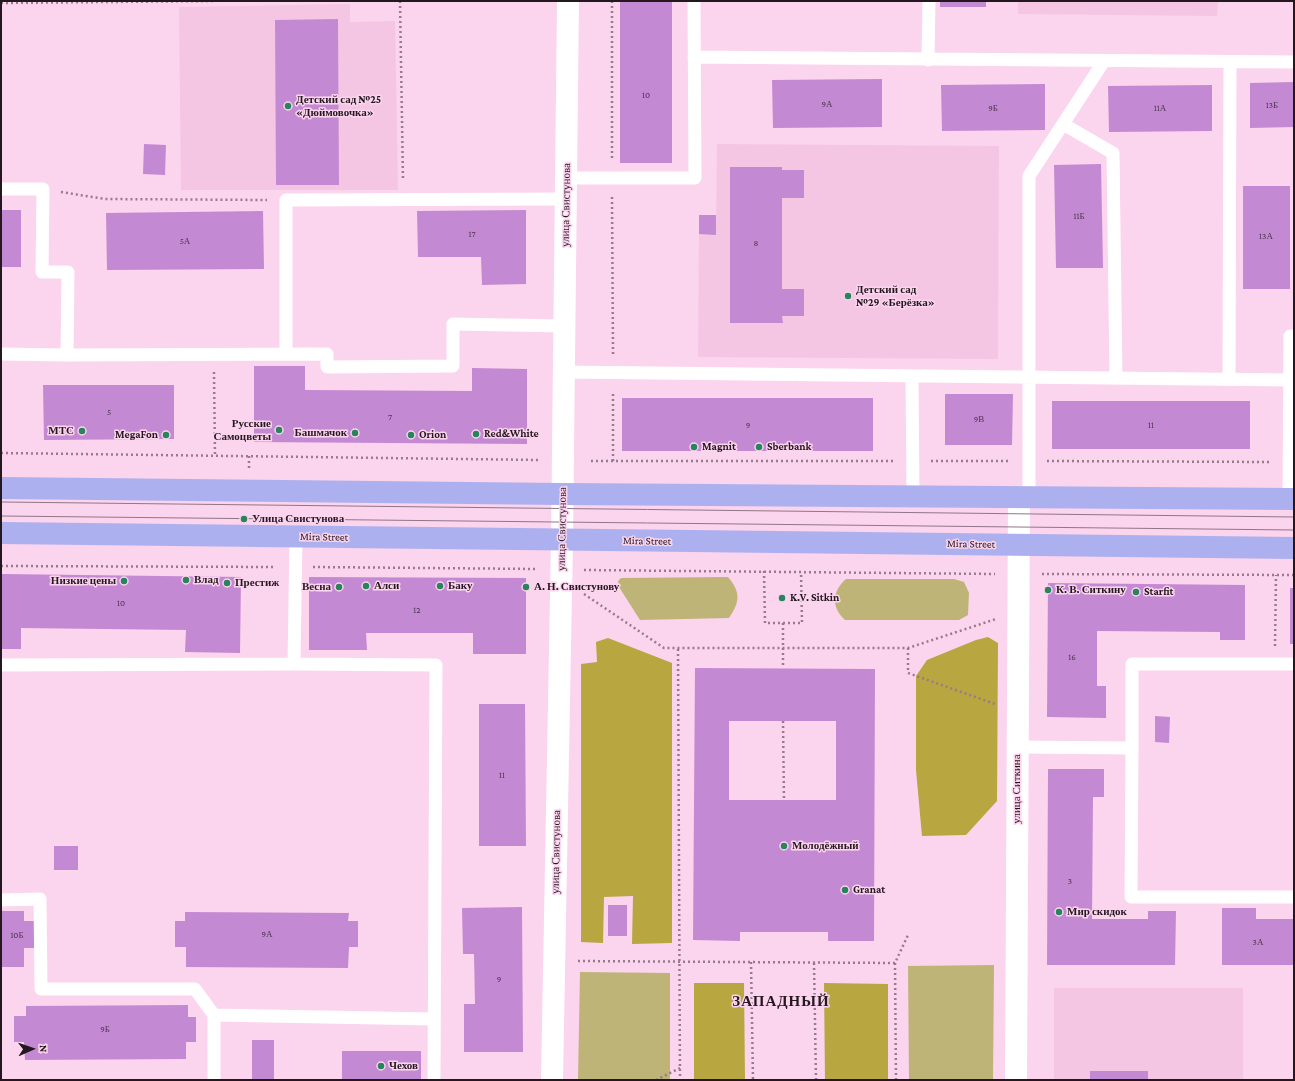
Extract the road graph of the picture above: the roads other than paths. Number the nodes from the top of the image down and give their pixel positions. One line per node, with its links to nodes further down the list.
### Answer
1 (568, 1): 11 (street, улица Свистунова)
2 (694, 1): 4 (lane)
3 (929, 1): 5 (lane)
4 (694, 57): 5 (lane); 11 (lane)
5 (928, 60): 6 (lane)
6 (1104, 61): 7 (lane); 9 (lane)
7 (1230, 62): 8 (lane); 21 (lane)
8 (1294, 62)
9 (1063, 124): 19 (lane); 20 (lane)
10 (1, 189): 16 (lane)
11 (566, 189): 12 (street, улица Свистунова); 15 (lane)
12 (564, 326): 15 (lane); 17 (street, улица Свистунова)
13 (1294, 336): 22 (lane)
14 (1, 354): 16 (lane)
15 (286, 354): 16 (lane)
16 (67, 355)
17 (564, 372): 18 (lane); 24 (street, улица Свистунова)
18 (912, 376): 19 (lane); 25 (lane)
19 (1028, 377): 20 (lane); 26 (lane)
20 (1116, 378): 21 (lane)
21 (1228, 379): 22 (lane)
22 (1290, 380): 27 (lane)
23 (1, 488): 24 (main road)
24 (562, 494): 25 (main road); 30 (street, улица Свистунова)
25 (913, 496): 26 (main road)
26 (1024, 497): 27 (main road); 31 (street, улица Ситкина)
27 (1292, 499)
28 (1, 533): 29 (main road, Mira Street)
29 (296, 536): 30 (main road, Mira Street); 33 (lane)
30 (562, 540): 31 (main road, Mira Street); 44 (street, улица Свистунова)
31 (1018, 545): 32 (main road, Mira Street); 36 (street, улица Ситкина)
32 (1294, 548)
33 (294, 664): 35 (lane); 41 (lane)
34 (1294, 664): 37 (lane)
35 (1, 665)
36 (1017, 747): 37 (lane); 45 (street, улица Ситкина)
37 (1132, 748): 38 (lane)
38 (1294, 897)
39 (1, 900): 40 (lane)
40 (214, 1015): 41 (lane); 42 (lane)
41 (434, 1019): 43 (lane)
42 (214, 1080)
43 (434, 1080)
44 (552, 1080)
45 (1016, 1080)

